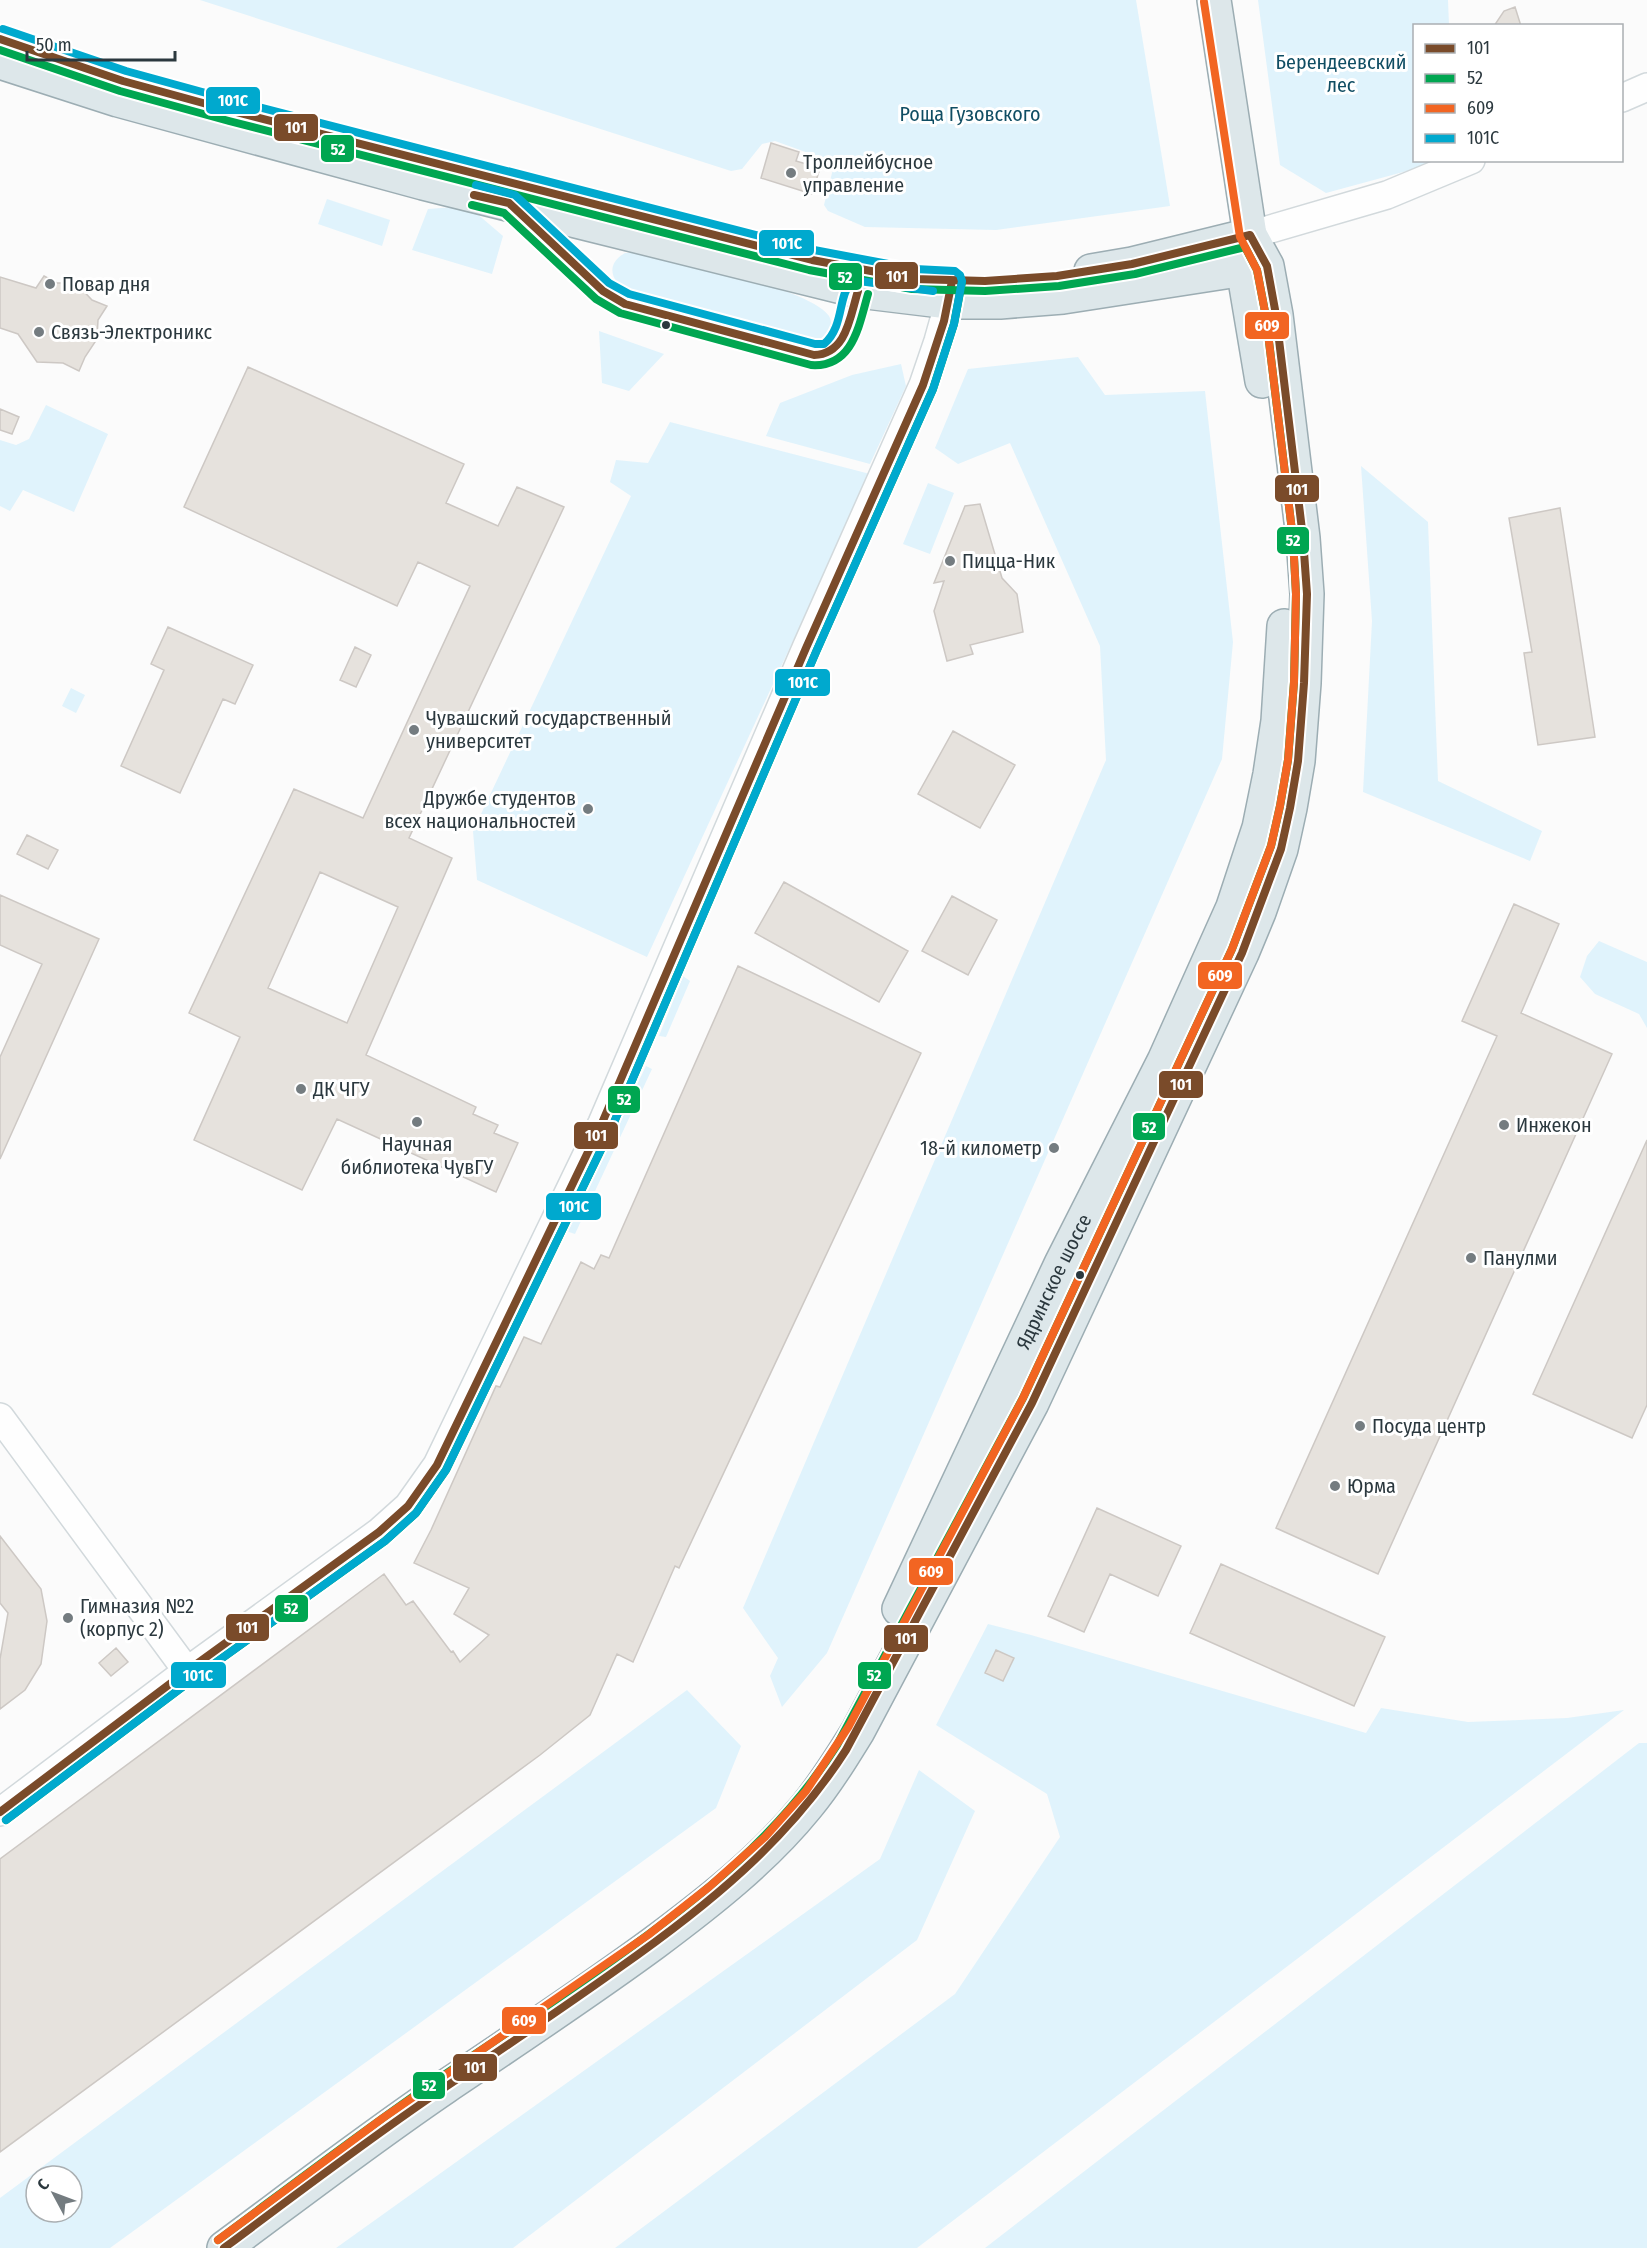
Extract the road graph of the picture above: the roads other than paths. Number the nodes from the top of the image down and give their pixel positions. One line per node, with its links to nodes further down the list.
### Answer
1 (1214, 0): 8 (main road)
2 (0, 39): 5 (main road)
3 (0, 62): 5 (main road)
4 (1647, 87): 6 (street)
5 (121, 91): 10 (main road)
6 (1623, 98)
7 (1466, 162): 8 (street)
8 (1250, 235): 9 (main road); 10 (main road)
9 (1255, 267): 10 (main road); 14 (main road, Ядринское шоссе)
10 (950, 292): 12 (street)
11 (0, 1417): 12 (street)
12 (188, 1671): 13 (street)
13 (0, 1812)
14 (224, 2248)

